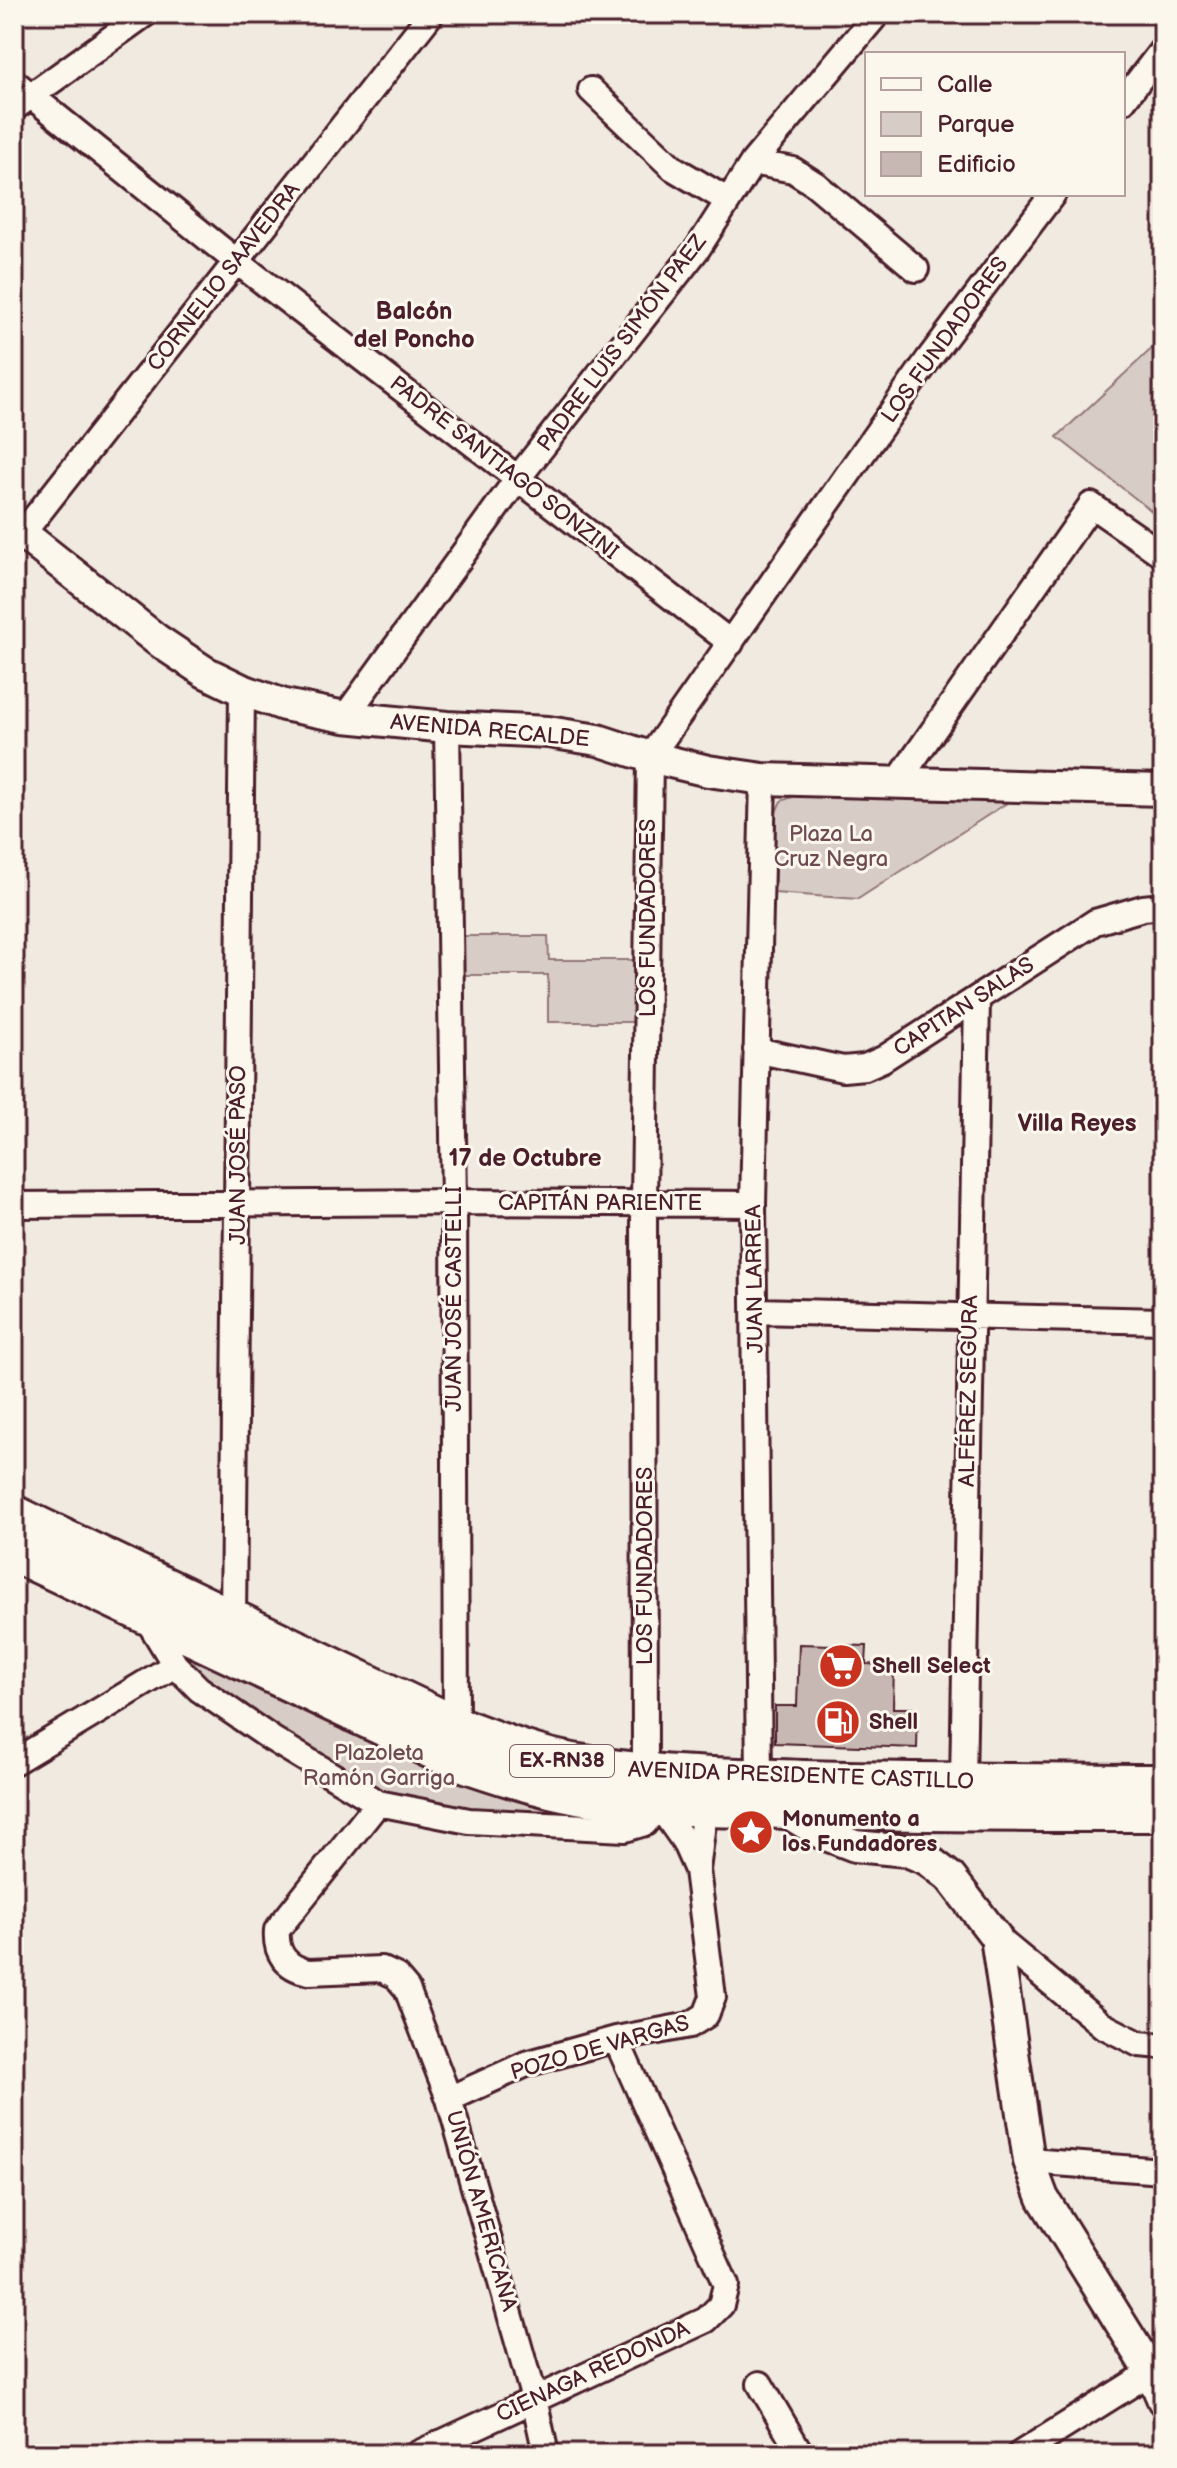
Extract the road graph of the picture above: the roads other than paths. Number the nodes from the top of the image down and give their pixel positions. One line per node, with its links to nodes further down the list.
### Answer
1 (145, 14): 6 (street)
2 (431, 14): 11 (street, CORNELIO SAAVEDRA)
3 (877, 14): 8 (street, PADRE LUIS SIMÓN PAEZ)
4 (1163, 49): 7 (street)
5 (591, 90): 10 (street)
6 (19, 96): 11 (street, PADRE SANTIAGO SONZINI)
7 (1125, 98)
8 (753, 162): 10 (street, PADRE LUIS SIMÓN PAEZ); 12 (street)
9 (1051, 196): 16 (street, LOS FUNDADORES)
10 (727, 200): 13 (street, PADRE LUIS SIMÓN PAEZ)
11 (236, 261): 13 (street, PADRE SANTIAGO SONZINI); 14 (street, CORNELIO SAAVEDRA)
12 (916, 269)
13 (518, 478): 16 (street, PADRE SANTIAGO SONZINI); 18 (street, PADRE LUIS SIMÓN PAEZ)
14 (17, 532): 17 (street, AVENIDA RECALDE)
15 (1163, 555): 22 (street)
16 (731, 643): 20 (street, LOS FUNDADORES)
17 (242, 690): 18 (street, AVENIDA RECALDE); 27 (street, JUAN JOSÉ PASO)
18 (345, 717): 19 (street, AVENIDA RECALDE)
19 (447, 727): 20 (street, AVENIDA RECALDE); 28 (street, JUAN JOSÉ CASTELLI)
20 (650, 757): 21 (street, AVENIDA RECALDE); 29 (street, LOS FUNDADORES)
21 (763, 779): 22 (street, AVENIDA RECALDE); 26 (street, JUAN LARREA)
22 (896, 784): 23 (street, AVENIDA RECALDE)
23 (1163, 790)
24 (1163, 906): 25 (street, CAPITAN SALAS)
25 (977, 1000): 26 (street, CAPITAN SALAS); 33 (street, ALFÉREZ SEGURA)
26 (756, 1050): 30 (street, JUAN LARREA)
27 (238, 1202): 28 (street, CAPITÁN PARIENTE); 31 (street, CAPITÁN PARIENTE); 38 (street, JUAN JOSÉ PASO)
28 (454, 1202): 29 (street, CAPITÁN PARIENTE); 40 (street, JUAN JOSÉ CASTELLI)
29 (644, 1203): 30 (street, CAPITÁN PARIENTE); 45 (street, LOS FUNDADORES)
30 (753, 1204): 32 (street, JUAN LARREA)
31 (14, 1205)
32 (756, 1311): 33 (street); 42 (street, JUAN LARREA)
33 (970, 1318): 34 (street); 43 (street, ALFÉREZ SEGURA)
34 (1163, 1321)
35 (14, 1515): 38 (main road, AVENIDA PRESIDENTE CASTILLO / EX-RN38)
36 (14, 1552): 37 (main road, AVENIDA PRESIDENTE CASTILLO / EX-RN38)
37 (142, 1611): 39 (street); 45 (main road, AVENIDA PRESIDENTE CASTILLO / EX-RN38)
38 (233, 1621): 40 (main road, AVENIDA PRESIDENTE CASTILLO / EX-RN38)
39 (175, 1665): 41 (street); 46 (street)
40 (456, 1726): 45 (main road, AVENIDA PRESIDENTE CASTILLO / EX-RN38)
41 (14, 1762)
42 (759, 1778): 43 (main road, AVENIDA PRESIDENTE CASTILLO / EX-RN38); 45 (main road, AVENIDA PRESIDENTE CASTILLO / EX-RN38)
43 (963, 1783): 44 (main road, AVENIDA PRESIDENTE CASTILLO / EX-RN38)
44 (1163, 1784)
45 (652, 1788): 46 (street); 47 (main road, AVENIDA PRESIDENTE CASTILLO / EX-RN38); 50 (street)
46 (378, 1803): 54 (street, UNIÓN AMERICANA)
47 (705, 1807): 48 (main road, AVENIDA PRESIDENTE CASTILLO / EX-RN38); 50 (street)
48 (782, 1809): 49 (main road, AVENIDA PRESIDENTE CASTILLO / EX-RN38); 51 (street)
49 (1163, 1812)
50 (697, 1870): 52 (street, POZO DE VARGAS)
51 (996, 1937): 53 (street); 55 (street)
52 (616, 2039): 54 (street, POZO DE VARGAS); 59 (street, CIENAGA REDONDA)
53 (1163, 2046)
54 (449, 2099): 59 (street, UNIÓN AMERICANA)
55 (1029, 2161): 56 (street); 57 (street)
56 (1163, 2171)
57 (1157, 2367): 60 (street); 64 (street)
58 (760, 2384): 63 (street)
59 (534, 2399): 61 (street, CIENAGA REDONDA); 62 (street, UNIÓN AMERICANA)
60 (1163, 2400)
61 (417, 2454)
62 (546, 2454)
63 (801, 2454)
64 (1020, 2454)

